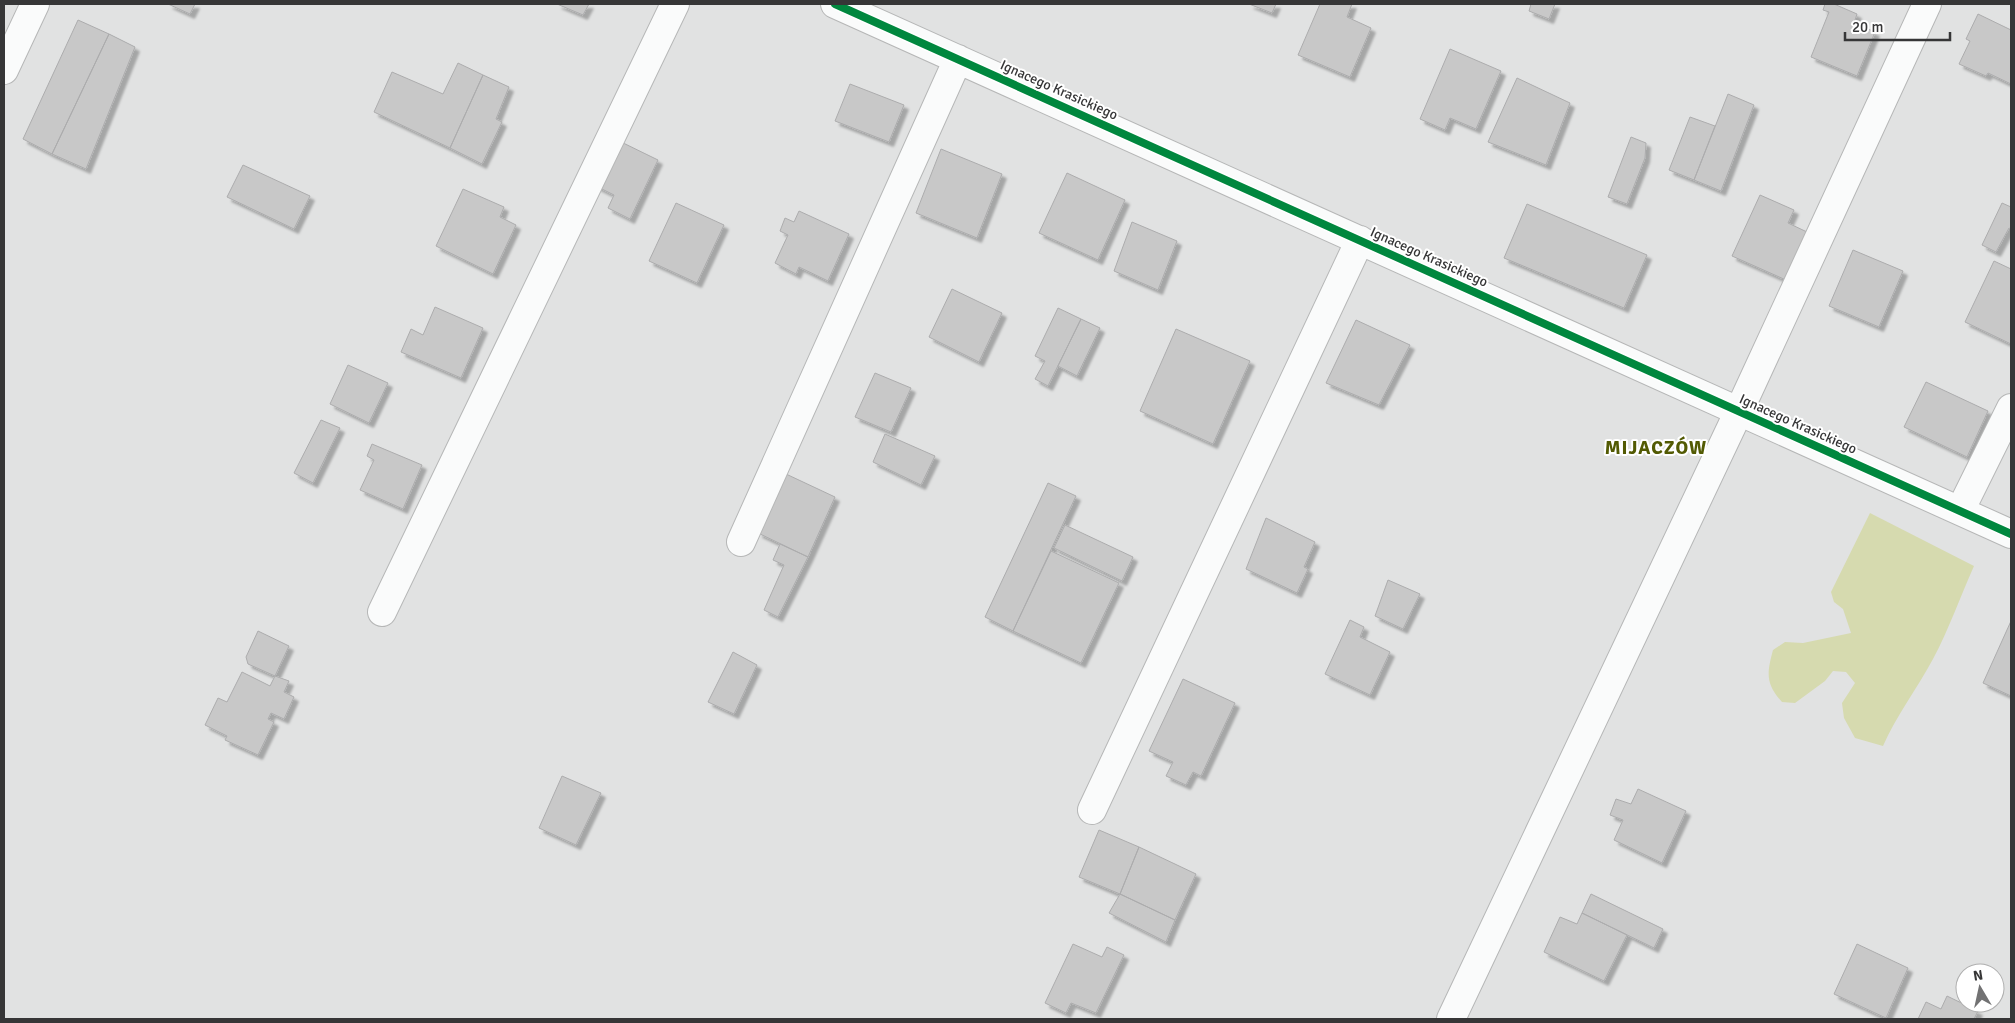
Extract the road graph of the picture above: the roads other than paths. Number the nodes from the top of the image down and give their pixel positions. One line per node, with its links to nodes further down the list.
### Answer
1 (35, 4): 6 (street)
2 (675, 4): 13 (street)
3 (835, 4): 5 (street, Ignacego Krasickiego)
4 (1927, 4): 9 (street)
5 (958, 59): 7 (street, Ignacego Krasickiego); 12 (street)
6 (4, 70)
7 (1360, 240): 9 (street, Ignacego Krasickiego); 14 (street)
8 (2011, 408): 10 (street)
9 (1739, 411): 10 (street, Ignacego Krasickiego); 15 (street)
10 (1960, 511): 11 (street, Ignacego Krasickiego)
11 (2011, 534)
12 (741, 542)
13 (382, 612)
14 (1092, 810)
15 (1451, 1019)

